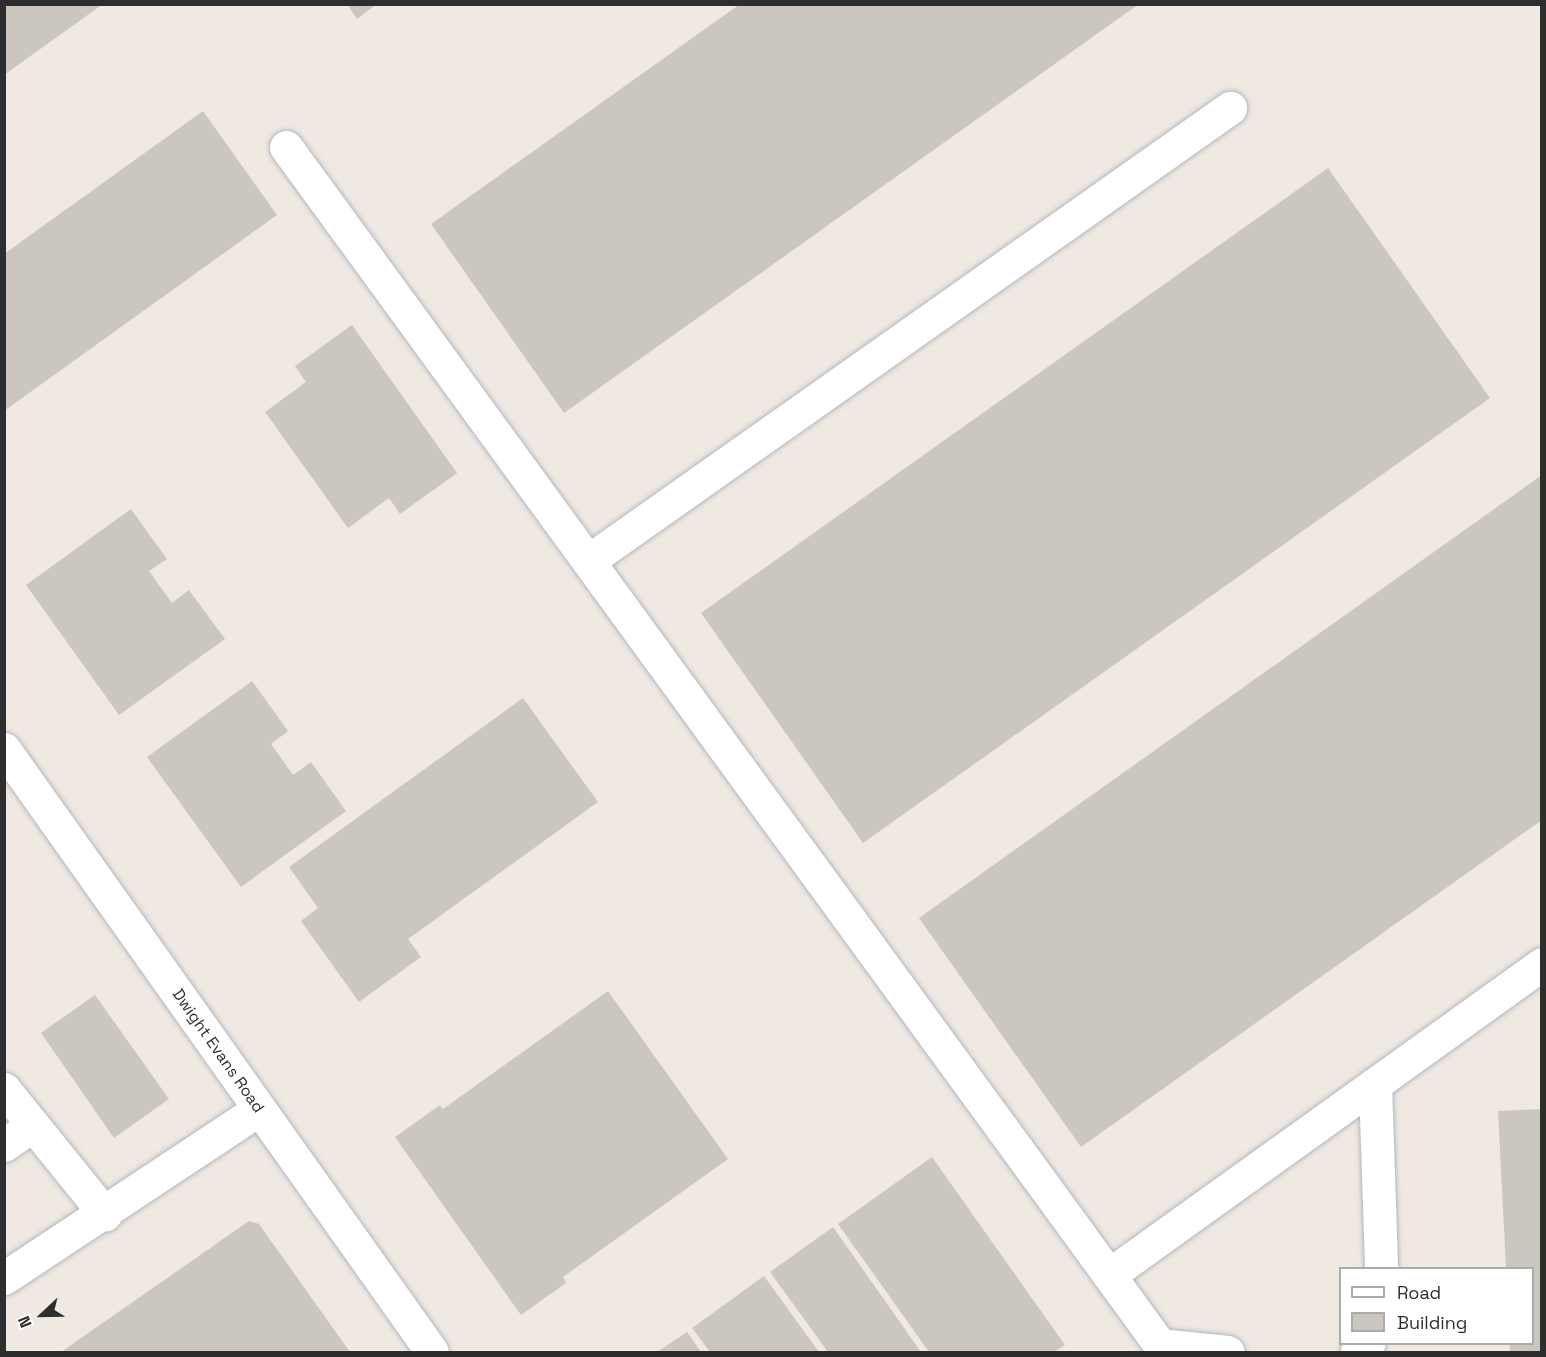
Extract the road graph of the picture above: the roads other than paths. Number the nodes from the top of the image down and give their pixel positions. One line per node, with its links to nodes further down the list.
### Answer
1 (1230, 108): 3 (street)
2 (286, 147): 3 (street)
3 (588, 561): 13 (street)
4 (4, 749): 8 (street, Dwight Evans Road)
5 (1542, 964): 6 (street)
6 (1375, 1084): 12 (street); 13 (street)
7 (4, 1089): 9 (street)
8 (259, 1109): 11 (street); 16 (street, Dwight Evans Road)
9 (33, 1125): 10 (street); 11 (street)
10 (4, 1145)
11 (105, 1214): 14 (street)
12 (1381, 1267)
13 (1109, 1275): 15 (street)
14 (4, 1278)
15 (1162, 1349): 17 (street)
16 (432, 1353)
17 (1228, 1353)

